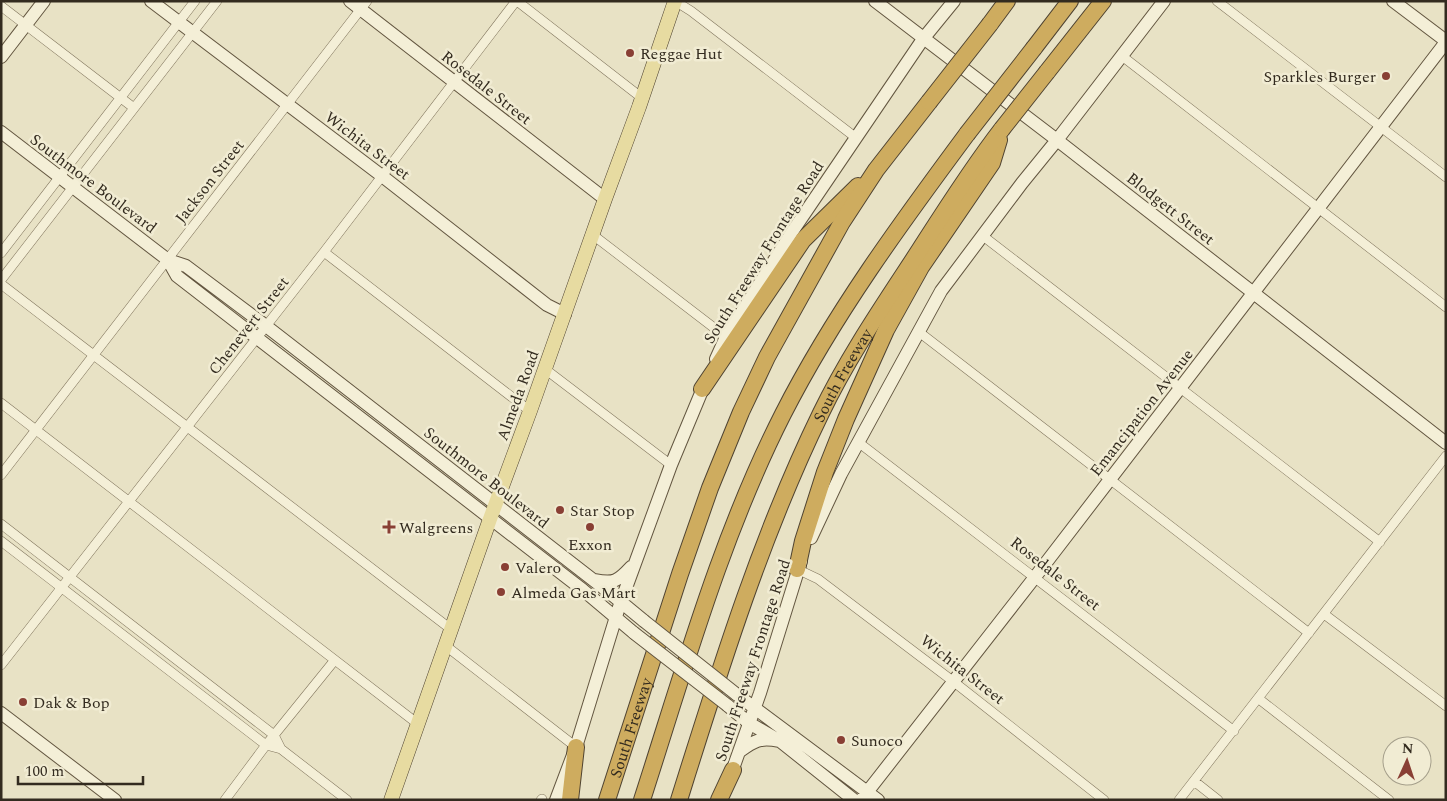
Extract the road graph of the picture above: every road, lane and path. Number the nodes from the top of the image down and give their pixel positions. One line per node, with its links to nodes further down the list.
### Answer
1 (44, 1): 19 (main road)
2 (151, 1): 18 (main road, Wichita Street)
3 (195, 1): 18 (street)
4 (217, 1): 20 (street)
5 (350, 1): 16 (main road, Rosedale Street)
6 (516, 1): 25 (street, Chenevert Street); 27 (street)
7 (675, 1): 27 (main road, Almeda Road); 32 (street)
8 (875, 1): 21 (main road, Blodgett Street)
9 (954, 1): 21 (main road, South Freeway Frontage Road)
10 (1008, 1): 35 (highway, South Freeway, bridge)
11 (1070, 1): 119 (highway, bridge)
12 (1103, 1): 34 (highway, South Freeway, bridge)
13 (1164, 1): 23 (main road, South Freeway Frontage Road)
14 (1217, 1): 30 (street)
15 (1393, 1): 22 (main road)
16 (364, 5): 25 (main road, Rosedale Street); 28 (street, Jackson Street)
17 (1, 6): 19 (street)
18 (179, 22): 20 (main road, Wichita Street); 26 (street)
19 (26, 25): 24 (main road); 26 (street)
20 (193, 33): 28 (main road, Wichita Street); 29 (street)
21 (923, 39): 32 (main road, South Freeway Frontage Road); 33 (main road, Blodgett Street)
22 (1446, 42): 30 (main road, Emancipation Avenue)
23 (1122, 56): 33 (main road, South Freeway Frontage Road); 41 (street)
24 (1, 57)
25 (454, 82): 36 (street, Chenevert Street); 40 (main road, Rosedale Street)
26 (121, 98): 29 (street); 38 (street)
27 (642, 98): 40 (main road, Almeda Road)
28 (287, 104): 36 (main road, Wichita Street); 46 (street, Jackson Street)
29 (134, 108): 39 (street)
30 (1381, 127): 37 (street); 41 (main road, Emancipation Avenue)
31 (1, 132): 38 (main road, Southmore Boulevard)
32 (855, 138): 54 (main road, South Freeway Frontage Road)
33 (1058, 140): 43 (main road, South Freeway Frontage Road); 49 (main road, Blodgett Street)
34 (987, 159): 79 (highway); 96 (highway, South Freeway)
35 (876, 170): 58 (highway); 91 (highway, South Freeway)
36 (382, 176): 44 (street, Chenevert Street); 51 (main road, Wichita Street)
37 (1446, 177)
38 (60, 178): 39 (main road, Southmore Boulevard); 45 (street)
39 (72, 187): 46 (main road, Southmore Boulevard); 47 (street)
40 (605, 198): 42 (main road, Almeda Road)
41 (1318, 208): 49 (main road, Emancipation Avenue); 50 (street)
42 (593, 235): 51 (main road, Almeda Road); 54 (street)
43 (982, 236): 53 (main road, South Freeway Frontage Road); 59 (street)
44 (324, 252): 52 (street, Chenevert Street); 61 (street)
45 (1, 253)
46 (168, 260): 52 (main road, Southmore Boulevard); 55 (main road, Southmore Boulevard); 56 (street, Jackson Street)
47 (1, 280)
48 (1, 284): 56 (street)
49 (1253, 293): 59 (main road, Emancipation Avenue); 65 (main road, Blodgett Street)
50 (1446, 306)
51 (565, 314): 57 (main road, Almeda Road)
52 (266, 326): 55 (street, Chenevert Street); 66 (main road, Southmore Boulevard)
53 (919, 332): 64 (main road, South Freeway Frontage Road); 71 (street)
54 (726, 337): 58 (main road, South Freeway Frontage Road)
55 (256, 338): 62 (street, Chenevert Street); 68 (main road, Southmore Boulevard)
56 (94, 354): 62 (street); 63 (street, Jackson Street)
57 (545, 369): 61 (main road, Almeda Road); 69 (street)
58 (702, 389): 69 (main road, South Freeway Frontage Road)
59 (1180, 389): 71 (main road, Emancipation Avenue); 77 (street)
60 (1, 404): 63 (street)
61 (530, 411): 73 (main road, Almeda Road)
62 (187, 427): 72 (street, Chenevert Street); 87 (street)
63 (36, 430): 70 (street, Jackson Street); 72 (street)
64 (858, 442): 79 (main road, South Freeway Frontage Road); 80 (street, Rosedale Street)
65 (1446, 443)
66 (426, 450): 68 (main road); 73 (main road, Southmore Boulevard)
67 (1446, 456): 77 (street)
68 (417, 462): 74 (main road, Southmore Boulevard)
69 (671, 465): 78 (main road, South Freeway Frontage Road)
70 (1, 475)
71 (1110, 478): 80 (main road, Emancipation Avenue); 88 (street)
72 (129, 501): 81 (street, Chenevert Street); 90 (street)
73 (495, 504): 74 (main road, Almeda Road); 82 (main road, Southmore Boulevard)
74 (490, 519): 86 (main road, Southmore Boulevard); 87 (main road, Almeda Road)
75 (1, 524): 81 (street)
76 (1, 541): 83 (street)
77 (1380, 542): 85 (street)
78 (636, 561): 82 (main road); 84 (main road, South Freeway Frontage Road)
79 (797, 569): 93 (street, Wichita Street); 97 (main road, South Freeway Frontage Road)
80 (1035, 577): 93 (main road, Emancipation Avenue); 101 (street, Rosedale Street)
81 (71, 578): 83 (street, Chenevert Street); 102 (street)
82 (591, 579): 84 (main road, Southmore Boulevard)
83 (62, 588): 92 (street, Chenevert Street); 104 (street)
84 (621, 603): 86 (main road, South Freeway Frontage Road); 97 (main road, Southmore Boulevard, bridge)
85 (1324, 614): 88 (street); 95 (street)
86 (616, 617): 99 (main road, Southmore Boulevard, bridge); 105 (main road, South Freeway Frontage Road)
87 (452, 630): 89 (main road, Almeda Road)
88 (1309, 633): 94 (street)
89 (446, 646): 100 (main road, Almeda Road); 105 (street)
90 (334, 661): 100 (street); 102 (street)
91 (652, 662): 117 (highway, South Freeway); 118 (highway)
92 (1, 665)
93 (954, 682): 110 (main road, Emancipation Avenue); 126 (street, Wichita Street)
94 (1259, 699): 101 (street); 129 (street)
95 (1446, 706)
96 (708, 707): 120 (highway); 121 (highway, South Freeway)
97 (755, 708): 99 (main road, South Freeway Frontage Road); 110 (main road, Southmore Boulevard)
98 (1, 713): 111 (main road)
99 (749, 723): 103 (main road, Southmore Boulevard); 107 (main road, South Freeway Frontage Road)
100 (418, 724): 114 (main road, Almeda Road)
101 (1234, 731): 109 (street)
102 (274, 735): 104 (street); 106 (street)
103 (780, 742): 107 (main road); 124 (main road, Southmore Boulevard)
104 (266, 745): 106 (street); 112 (street)
105 (576, 747): 115 (main road, South Freeway Frontage Road); 116 (highway)
106 (281, 749): 113 (street)
107 (740, 751): 108 (main road, South Freeway Frontage Road)
108 (733, 770): 122 (highway); 123 (main road, South Freeway Frontage Road)
109 (1194, 781): 127 (street); 128 (street)
110 (864, 796): 125 (main road, Southmore Boulevard)
111 (115, 800)
112 (225, 800)
113 (347, 800)
114 (391, 800)
115 (556, 800)
116 (570, 800)
117 (606, 800)
118 (616, 800)
119 (642, 800)
120 (668, 800)
121 (679, 800)
122 (719, 800)
123 (723, 800)
124 (854, 800)
125 (878, 800)
126 (1104, 800)
127 (1180, 800)
128 (1218, 800)
129 (1389, 800)

